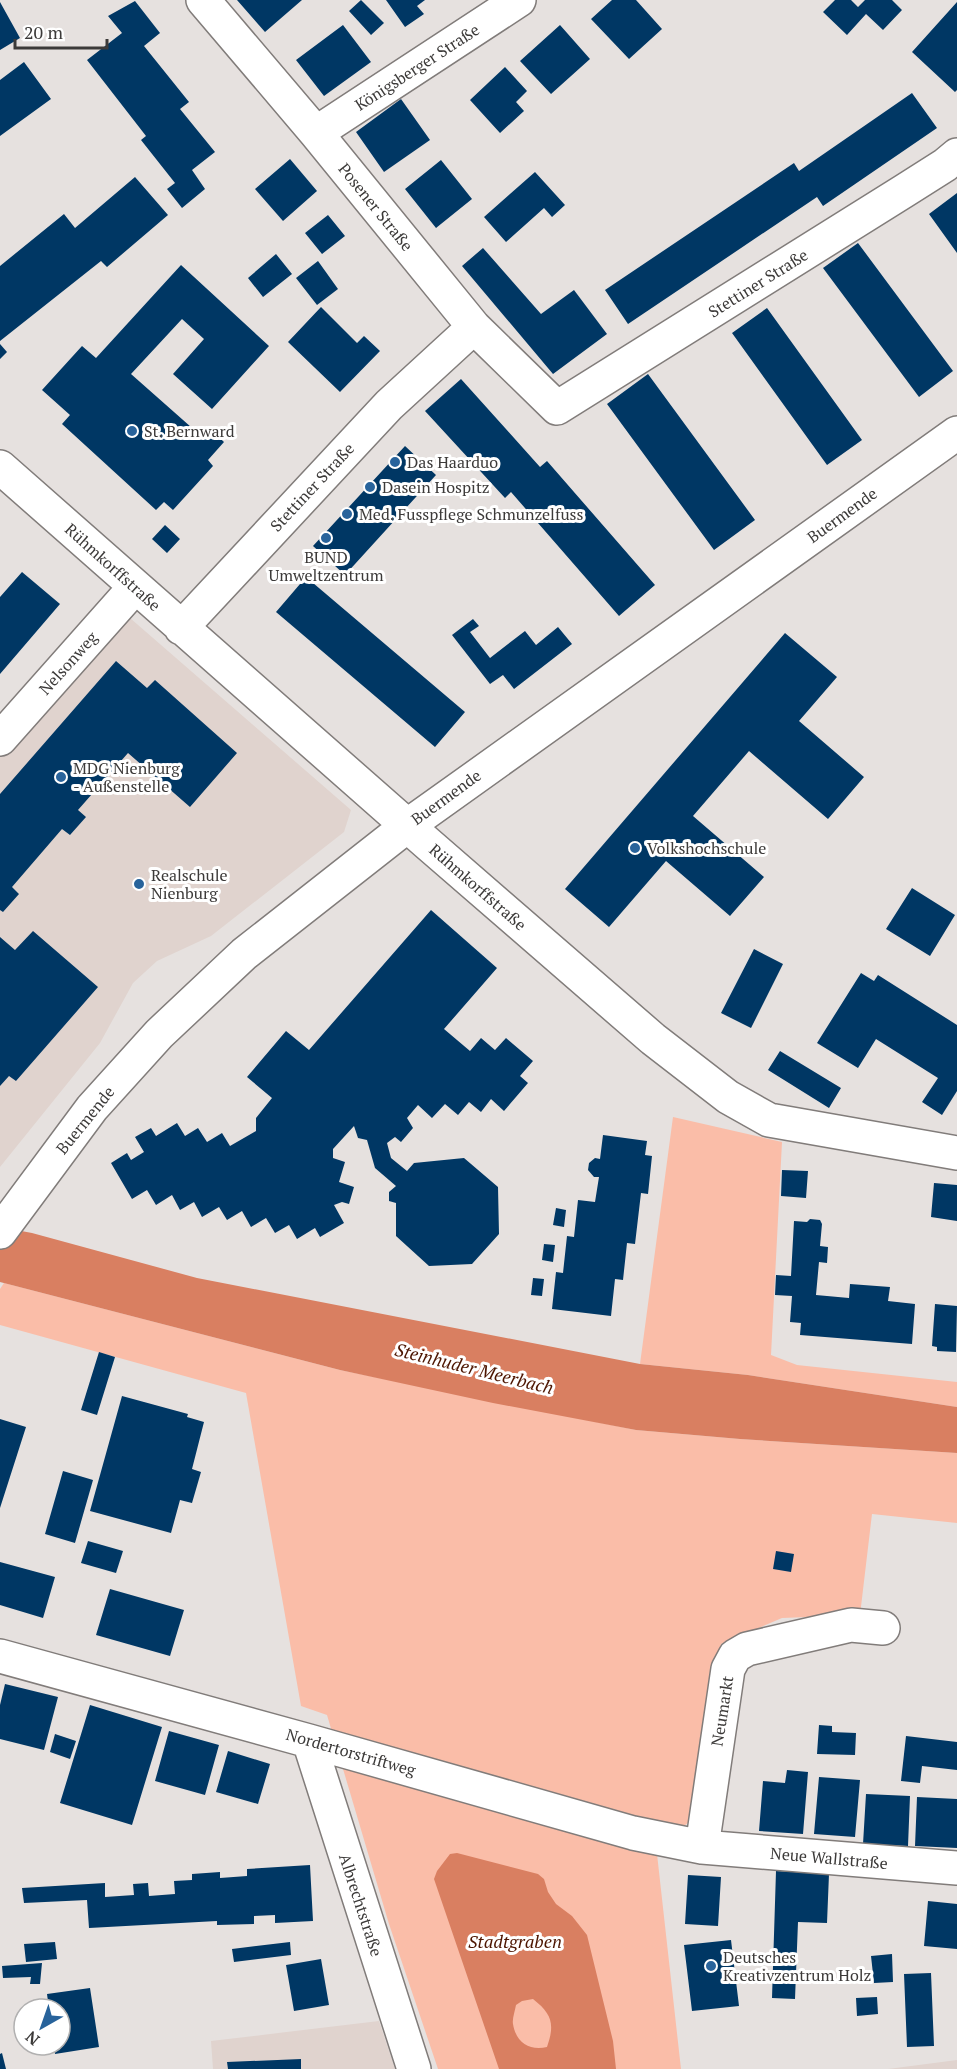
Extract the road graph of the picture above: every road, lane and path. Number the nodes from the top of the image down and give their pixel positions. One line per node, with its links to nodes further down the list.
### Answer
1 (202, 0): 3 (street, Posener Straße)
2 (519, 0): 3 (street, Königsberger Straße)
3 (316, 134): 5 (street, Posener Straße)
4 (957, 155): 6 (street, Stettiner Straße)
5 (474, 327): 6 (street, Posener Straße); 10 (street, Stettiner Straße)
6 (557, 408)
7 (957, 433): 12 (street, Buermende)
8 (0, 467): 9 (street, Rühmkorffstraße)
9 (135, 587): 10 (street, Rühmkorffstraße); 11 (street, Nelsonweg)
10 (181, 628): 12 (street, Rühmkorffstraße)
11 (0, 740)
12 (407, 826): 13 (street, Rühmkorffstraße); 14 (street, Buermende)
13 (957, 1153)
14 (0, 1232)
15 (882, 1628): 18 (street, Neumarkt)
16 (0, 1656): 17 (street, Nordertorstriftweg)
17 (309, 1740): 18 (street, Nordertorstriftweg); 20 (street, Albrechtstraße)
18 (702, 1847): 19 (street, Neue Wallstraße)
19 (957, 1868)
20 (414, 2069)

